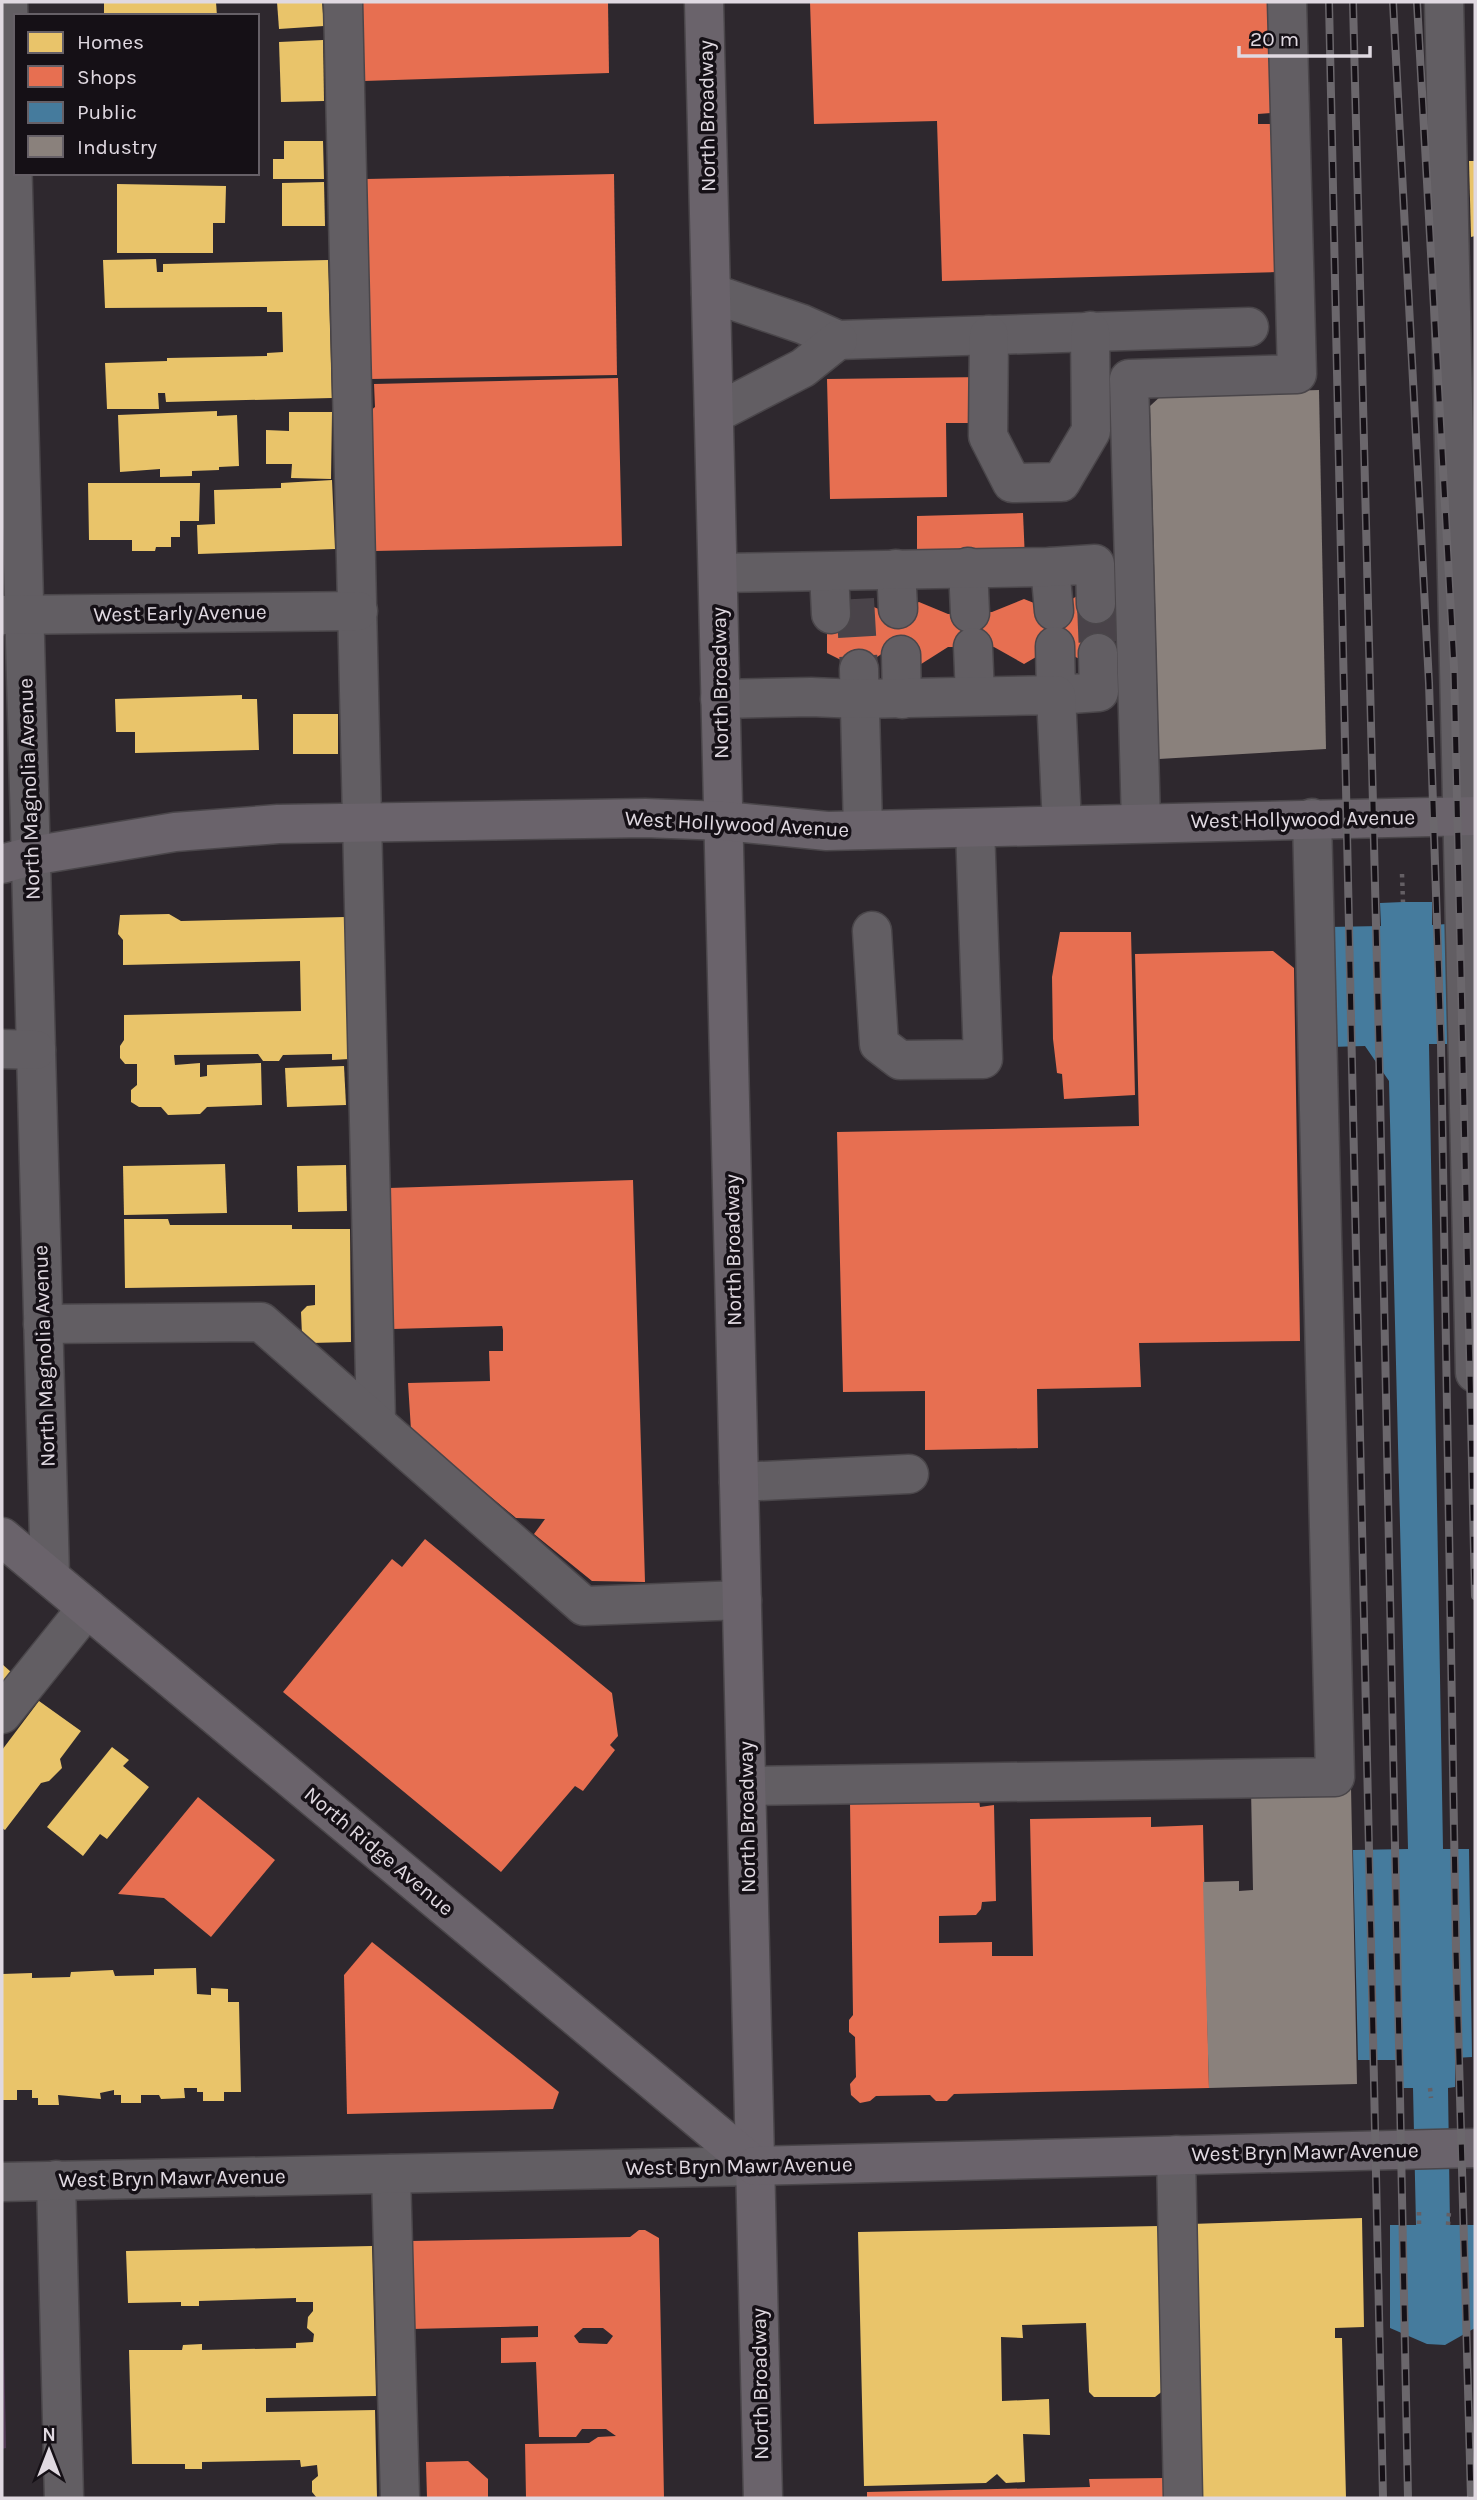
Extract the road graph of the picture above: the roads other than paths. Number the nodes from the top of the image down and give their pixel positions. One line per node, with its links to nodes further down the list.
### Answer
1 (8, 2): 6 (street, North Magnolia Avenue)
2 (343, 2): 19 (street)
3 (704, 2): 7 (main road, North Broadway)
4 (1287, 2): 32 (street)
5 (1444, 2): 28 (street)
6 (7, 176): 20 (street, North Magnolia Avenue)
7 (711, 293): 11 (street); 12 (main road, North Broadway)
8 (1249, 327): 9 (street)
9 (1090, 331): 10 (street); 10 (street)
10 (989, 335): 11 (street)
11 (838, 340): 12 (street)
12 (714, 414): 16 (main road, North Broadway)
13 (968, 567): 14 (street); 15 (street); 25 (street)
14 (1050, 567): 17 (street); 24 (street)
15 (896, 569): 16 (street); 18 (street)
16 (718, 573): 26 (main road, North Broadway)
17 (1096, 604)
18 (898, 609)
19 (358, 611): 20 (street, West Early Avenue); 30 (street)
20 (13, 615): 36 (street, North Magnolia Avenue)
21 (1098, 653): 24 (street)
22 (901, 656): 27 (street)
23 (846, 680): 26 (street); 27 (street); 35 (street)
24 (1056, 695): 25 (street); 33 (street)
25 (975, 696): 27 (street)
26 (720, 699): 31 (main road, North Broadway)
27 (902, 699)
28 (1469, 816): 29 (main road, West Hollywood Avenue); 40 (street)
29 (1312, 818): 32 (main road, West Hollywood Avenue); 49 (street)
30 (362, 821): 31 (main road, West Hollywood Avenue); 36 (main road, West Hollywood Avenue); 41 (street)
31 (724, 821): 35 (main road, West Hollywood Avenue); 43 (main road, North Broadway)
32 (1141, 823): 33 (main road, West Hollywood Avenue)
33 (1062, 825): 34 (main road, West Hollywood Avenue)
34 (975, 828): 35 (main road, West Hollywood Avenue); 37 (street)
35 (863, 830)
36 (16, 860): 38 (street, North Magnolia Avenue)
37 (872, 931)
38 (19, 1049): 39 (street, North Magnolia Avenue)
39 (43, 1324): 41 (street); 45 (street, North Magnolia Avenue)
40 (1475, 1373)
41 (376, 1422): 46 (street)
42 (909, 1474): 43 (street)
43 (739, 1482): 46 (main road, North Broadway)
44 (2, 1537): 45 (main road, North Ridge Avenue)
45 (50, 1576): 47 (main road, North Ridge Avenue)
46 (742, 1600): 49 (main road, North Broadway)
47 (87, 1608): 48 (street); 52 (main road, North Ridge Avenue)
48 (2, 1714)
49 (747, 1786): 52 (main road, North Broadway)
50 (1475, 2148): 51 (main road, West Bryn Mawr Avenue)
51 (1176, 2155): 52 (main road, West Bryn Mawr Avenue); 59 (street)
52 (755, 2166): 53 (street, West Bryn Mawr Avenue); 58 (main road, North Broadway)
53 (391, 2174): 54 (street, West Bryn Mawr Avenue); 57 (street)
54 (56, 2180): 55 (street, West Bryn Mawr Avenue); 56 (street)
55 (2, 2182)
56 (64, 2498)
57 (400, 2498)
58 (763, 2498)
59 (1183, 2498)

